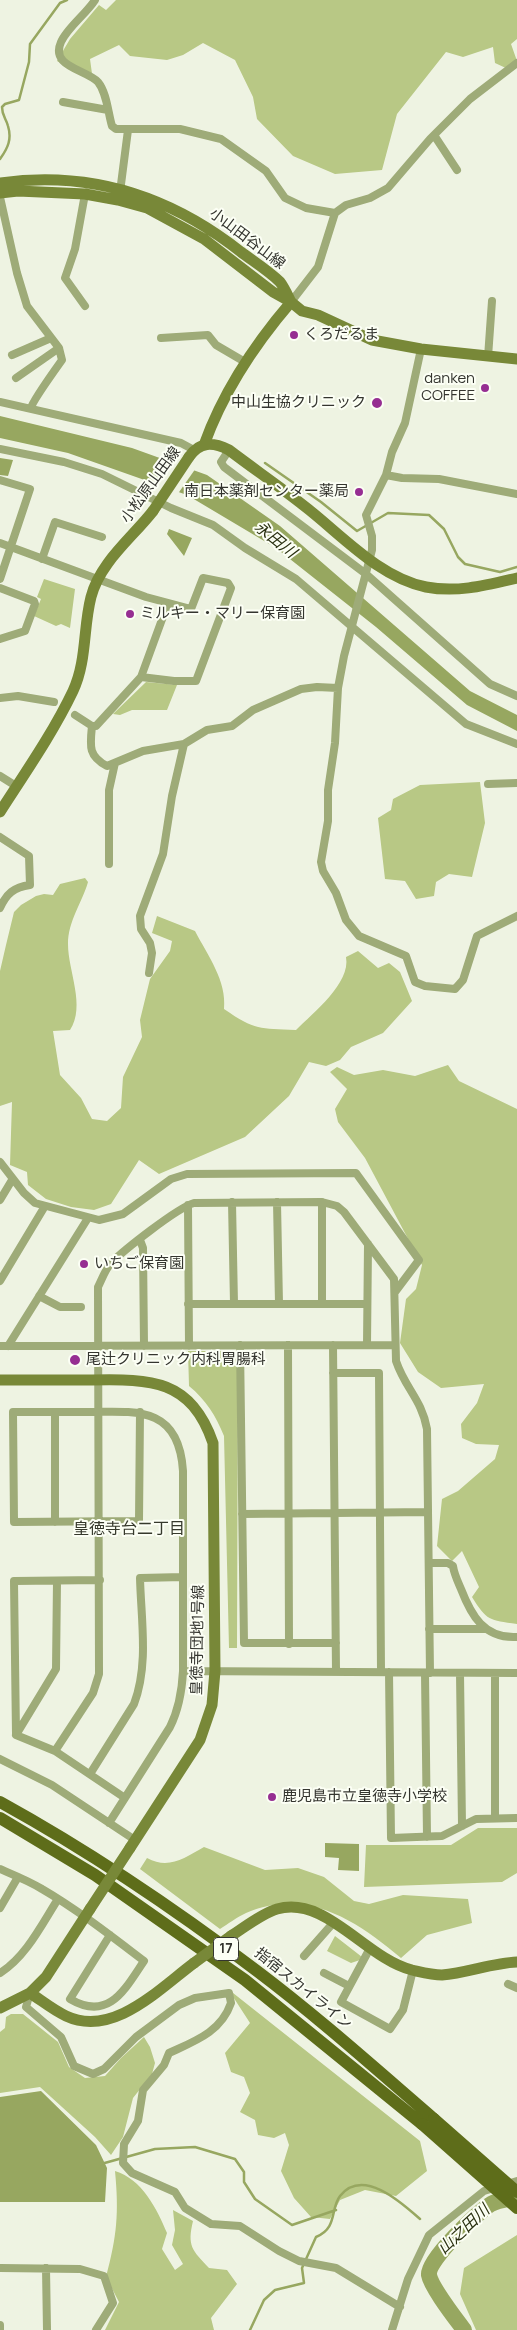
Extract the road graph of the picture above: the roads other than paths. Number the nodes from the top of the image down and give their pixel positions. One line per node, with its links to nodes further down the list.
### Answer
1 (95, 0): 4 (street)
2 (517, 63): 6 (street)
3 (63, 102): 4 (street)
4 (108, 110): 5 (street)
5 (128, 130): 10 (street); 12 (street)
6 (434, 136): 7 (street); 12 (street)
7 (457, 170)
8 (0, 183): 10 (street, 小山田谷山線)
9 (85, 194): 10 (street, 小山田谷山線); 11 (street, 小山田谷山線); 15 (street)
10 (120, 194): 14 (street, 小山田谷山線)
11 (0, 195): 16 (street)
12 (335, 212): 14 (street)
13 (492, 301): 21 (street)
14 (291, 302): 19 (street, 小山田谷山線); 23 (street)
15 (85, 306)
16 (51, 338): 18 (street); 20 (street)
17 (161, 338): 23 (street)
18 (59, 348): 24 (street); 26 (street)
19 (421, 349): 21 (street, 小山田谷山線); 30 (street)
20 (12, 355)
21 (488, 357): 22 (street, 小山田谷山線)
22 (517, 359)
23 (245, 362): 29 (street)
24 (16, 378)
25 (0, 402): 26 (street)
26 (31, 408): 29 (street)
27 (0, 450): 44 (street)
28 (229, 450): 29 (street, 小松原山田線); 37 (street, 小松原山田線); 38 (street)
29 (196, 451): 41 (street, 小松原山田線, bridge)
30 (386, 475): 32 (street); 37 (street)
31 (0, 480): 35 (street)
32 (517, 494)
33 (102, 537): 36 (street)
34 (0, 543): 35 (street)
35 (12, 547): 36 (street); 40 (street)
36 (42, 559): 41 (street)
37 (370, 559): 38 (street); 39 (street, 小松原山田線)
38 (366, 577): 44 (street); 48 (street)
39 (517, 578)
40 (0, 579)
41 (98, 579): 43 (street); 59 (street, 小松原山田線)
42 (0, 588): 45 (street)
43 (168, 603): 46 (street); 46 (street)
44 (352, 627): 47 (street); 54 (street)
45 (0, 639)
46 (141, 677): 52 (street)
47 (338, 688): 53 (street); 64 (street)
48 (517, 696)
49 (0, 698): 50 (street)
50 (54, 702)
51 (75, 715): 52 (street)
52 (92, 726): 55 (street)
53 (184, 744): 55 (street); 65 (street)
54 (517, 744)
55 (115, 763): 62 (street)
56 (0, 776): 59 (street)
57 (517, 783): 58 (street)
58 (488, 784)
59 (16, 786): 60 (street, 小松原山田線)
60 (0, 812)
61 (0, 837): 63 (street)
62 (109, 864)
63 (0, 908)
64 (517, 916)
65 (150, 973)
66 (0, 1162): 67 (street)
67 (12, 1180): 68 (street); 73 (street)
68 (0, 1200)
69 (232, 1202): 70 (street); 72 (street); 81 (street)
70 (277, 1202): 71 (street); 82 (street)
71 (322, 1202): 76 (street); 83 (street)
72 (188, 1205): 75 (street); 80 (street)
73 (45, 1206): 74 (street); 77 (street)
74 (88, 1218): 78 (street); 79 (street)
75 (140, 1240): 91 (street); 92 (street)
76 (368, 1244): 78 (street); 84 (street)
77 (0, 1281)
78 (395, 1292): 89 (street)
79 (39, 1296): 85 (street); 90 (street)
80 (188, 1304): 81 (street); 93 (street)
81 (234, 1304): 82 (street)
82 (279, 1304): 83 (street)
83 (322, 1304): 84 (street)
84 (367, 1304): 88 (street)
85 (81, 1306)
86 (288, 1345): 87 (street); 94 (street); 103 (street)
87 (333, 1345): 88 (street); 95 (street)
88 (367, 1345): 89 (street)
89 (395, 1345): 102 (street)
90 (4, 1346): 91 (street)
91 (97, 1346): 92 (street); 97 (street)
92 (144, 1346): 93 (street)
93 (189, 1346): 94 (street)
94 (240, 1346): 105 (street)
95 (333, 1374): 101 (street); 104 (street)
96 (0, 1380): 97 (street, 皇徳寺団地1号線)
97 (98, 1380): 99 (street); 118 (street, 皇徳寺団地1号線)
98 (55, 1412): 99 (street); 106 (street); 106 (street)
99 (98, 1412): 100 (street); 107 (street)
100 (140, 1412): 107 (street); 109 (street)
101 (380, 1512): 102 (street); 104 (street); 120 (street)
102 (428, 1512): 108 (street)
103 (289, 1513): 104 (street); 105 (street); 115 (street)
104 (334, 1513): 116 (street)
105 (242, 1514): 115 (street)
106 (56, 1522): 107 (street)
107 (99, 1522): 111 (street)
108 (429, 1563): 112 (street); 113 (street)
109 (183, 1577): 117 (street); 129 (street)
110 (57, 1580): 111 (street); 126 (street); 126 (street)
111 (100, 1580): 127 (street)
112 (486, 1628): 113 (street); 114 (street)
113 (430, 1629): 122 (street)
114 (517, 1637)
115 (289, 1644): 116 (street)
116 (336, 1644): 119 (street)
117 (183, 1671): 118 (street); 130 (street)
118 (215, 1671): 119 (street); 138 (street, 皇徳寺団地1号線)
119 (336, 1672): 120 (street)
120 (380, 1672): 121 (street)
121 (389, 1672): 122 (street); 137 (street)
122 (428, 1673): 123 (street); 137 (street)
123 (460, 1673): 124 (street); 136 (street)
124 (495, 1673): 125 (street); 133 (street)
125 (517, 1674)
126 (16, 1735): 127 (street)
127 (56, 1751): 129 (street)
128 (0, 1759): 135 (street)
129 (90, 1774): 130 (street)
130 (125, 1798): 135 (street)
131 (0, 1802): 157 (main road, 指宿スカイライン / 17)
132 (0, 1818): 157 (main road, 指宿スカイライン / 17)
133 (495, 1818): 134 (street); 136 (street)
134 (517, 1818)
135 (108, 1823): 138 (street)
136 (462, 1826): 137 (street)
137 (427, 1837)
138 (132, 1844): 143 (street, 皇徳寺団地1号線, bridge)
139 (0, 1869): 140 (street)
140 (18, 1877): 141 (street); 142 (street)
141 (58, 1899): 143 (street); 150 (street)
142 (0, 1908)
143 (88, 1913): 145 (street); 155 (street, 皇徳寺団地1号線)
144 (334, 1922): 146 (street); 147 (street); 155 (street, bridge)
145 (110, 1935): 145 (street)
146 (369, 1950): 149 (street); 153 (street)
147 (304, 1956)
148 (517, 1962): 149 (street)
149 (413, 1970): 153 (street)
150 (0, 1973)
151 (324, 1973): 153 (street)
152 (508, 1984): 154 (street)
153 (349, 1986)
154 (517, 1988)
155 (30, 1993): 156 (street, 皇徳寺団地1号線); 163 (street)
156 (0, 2008)
157 (428, 2121): 159 (main road, 指宿スカイライン / 17, bridge); 160 (main road, 指宿スカイライン / 17, bridge)
158 (517, 2181): 163 (street)
159 (517, 2192)
160 (517, 2208)
161 (0, 2268): 162 (street)
162 (46, 2268): 166 (street); 167 (street)
163 (400, 2307): 168 (street)
164 (0, 2325): 165 (street)
165 (0, 2330)
166 (47, 2330)
167 (96, 2330)
168 (392, 2330)

